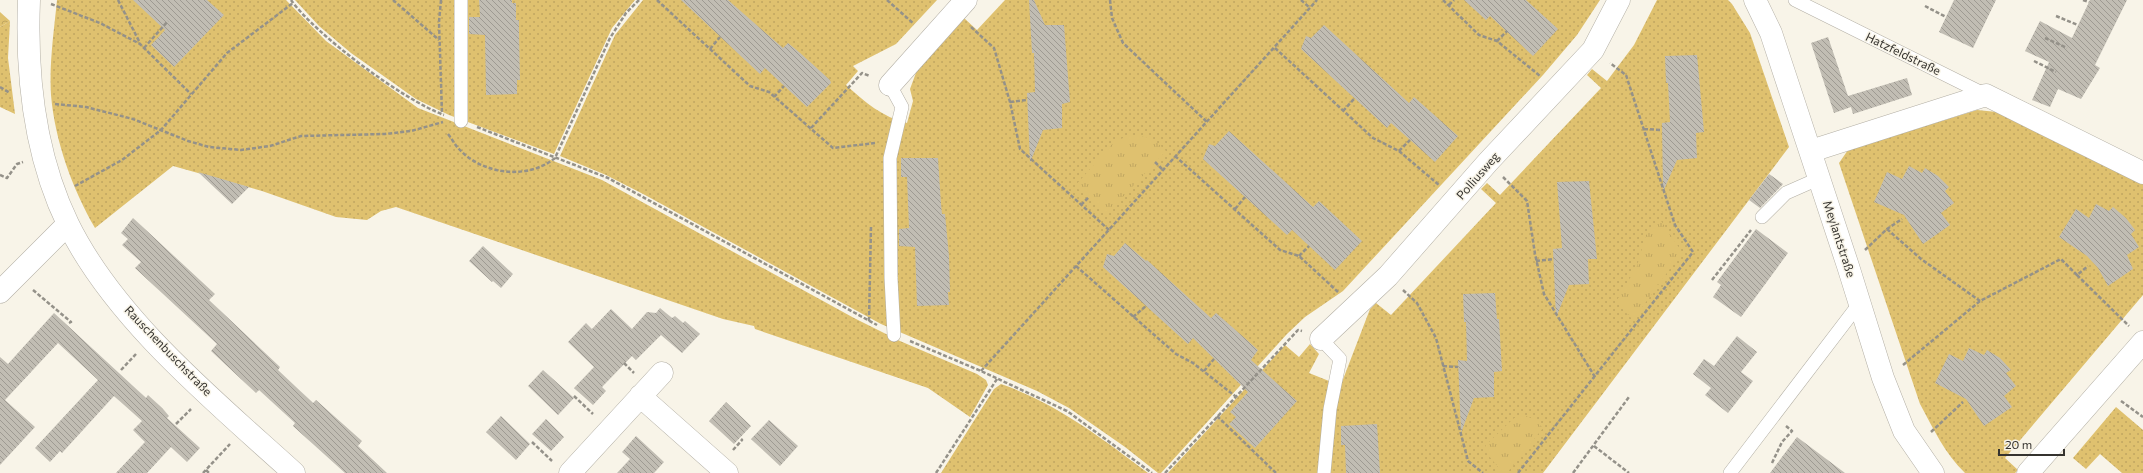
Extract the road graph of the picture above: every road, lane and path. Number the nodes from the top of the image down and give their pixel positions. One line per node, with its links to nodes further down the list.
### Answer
1 (118, 0): 34 (path)
2 (393, 0): 32 (path)
3 (441, 0): 32 (path)
4 (461, 0): 54 (lane)
5 (639, 0): 66 (path)
6 (657, 0): 38 (path)
7 (887, 0): 28 (path)
8 (1110, 0): 55 (path)
9 (1301, 0): 23 (path)
10 (1318, 0): 23 (path)
11 (1443, 0): 21 (path)
12 (1454, 0): 21 (path)
13 (1619, 0): 39 (street, Polliusweg)
14 (1755, 0): 64 (street, Meylantstraße)
15 (1795, 0): 46 (lane, Hatzfeldstraße)
16 (2083, 0): 19 (path)
17 (39, 1): 34 (path); 51 (street, Rauschenbuschstraße)
18 (292, 1): 45 (path); 53 (path)
19 (2089, 2)
20 (961, 6): 42 (street); 50 (path)
21 (1448, 6): 33 (path)
22 (1925, 6): 25 (path)
23 (1310, 8): 36 (path)
24 (2056, 16): 27 (path)
25 (1946, 17)
26 (168, 21): 35 (path)
27 (2078, 25)
28 (917, 27)
29 (1507, 31): 33 (path)
30 (720, 37): 38 (path)
31 (2045, 38): 37 (path)
32 (440, 41): 53 (path)
33 (1497, 41): 44 (path)
34 (140, 44): 35 (path)
35 (144, 48): 45 (path)
36 (1274, 48): 52 (path); 55 (path)
37 (2067, 48)
38 (710, 49): 47 (path)
39 (1593, 50): 44 (street, Polliusweg); 57 (path)
40 (2034, 61): 41 (path)
41 (2056, 72)
42 (890, 85): 56 (path); 62 (lane)
43 (784, 86): 47 (path)
44 (1557, 90): 69 (street, Polliusweg)
45 (190, 94): 58 (path)
46 (1986, 95): 64 (street); 71 (street, Hatzfeldstraße)
47 (774, 97): 56 (path)
48 (1354, 99): 52 (path)
49 (1027, 100): 50 (path)
50 (1010, 102): 78 (path)
51 (34, 107): 58 (path); 74 (street, Rauschenbuschstraße)
52 (1343, 111): 63 (path)
53 (442, 115): 54 (path)
54 (456, 119): 58 (path); 66 (path)
55 (1207, 122): 65 (path)
56 (810, 128): 62 (path)
57 (1644, 129): 60 (path); 113 (path)
58 (161, 130): 74 (path)
59 (445, 130): 66 (path)
60 (1662, 130)
61 (1410, 140): 63 (path)
62 (894, 141): 103 (lane)
63 (1399, 151): 77 (path)
64 (1811, 151): 73 (street, Meylantstraße)
65 (1175, 156): 70 (path); 79 (path)
66 (555, 158): 103 (path)
67 (26, 161): 72 (path)
68 (1155, 162): 70 (path)
69 (1488, 162): 77 (street, Polliusweg); 89 (path)
70 (1162, 169): 84 (path)
71 (2143, 172)
72 (0, 176)
73 (1820, 178): 80 (lane); 98 (street, Meylantstraße)
74 (57, 196): 82 (street, Rauschenbuschstraße)
75 (1089, 197): 78 (path)
76 (1245, 197): 79 (path)
77 (1456, 200): 94 (street, Polliusweg)
78 (1081, 205): 84 (path)
79 (1235, 209): 87 (path)
80 (1762, 218): 95 (path)
81 (1902, 219): 83 (path)
82 (68, 224): 93 (street); 123 (street, Rauschenbuschstraße)
83 (1887, 229): 86 (path); 97 (path)
84 (1109, 230): 90 (path)
85 (1309, 246): 87 (path)
86 (1865, 250)
87 (1299, 256): 100 (path)
88 (1554, 259): 89 (path)
89 (1536, 261): 113 (path)
90 (1076, 266): 101 (path); 110 (path)
91 (2088, 266): 92 (path)
92 (2077, 274): 97 (path); 104 (path)
93 (16, 276): 96 (street); 102 (path)
94 (1388, 276): 100 (street, Polliusweg); 108 (path)
95 (1712, 280)
96 (0, 292)
97 (1980, 301): 107 (path)
98 (1859, 304): 145 (lane); 146 (street, Meylantstraße)
99 (1146, 306): 101 (path)
100 (1355, 308): 105 (street, Polliusweg)
101 (1133, 317): 111 (path)
102 (69, 323)
103 (894, 335): 110 (path)
104 (2138, 336): 115 (street)
105 (1321, 339): 118 (path); 140 (lane)
106 (1214, 359): 111 (path)
107 (1903, 365)
108 (1443, 366): 109 (path); 141 (path)
109 (1458, 367)
110 (981, 371): 114 (path)
111 (1204, 371): 118 (path)
112 (662, 373): 117 (street)
113 (1595, 377): 142 (path)
114 (997, 378): 136 (path); 137 (path)
115 (2104, 386): 122 (path); 147 (street)
116 (574, 396): 124 (path)
117 (640, 396): 124 (street); 135 (street)
118 (1235, 396): 121 (path)
119 (1629, 397): 128 (path)
120 (1963, 402): 126 (path)
121 (1217, 416): 138 (path); 139 (path)
122 (2143, 417)
123 (244, 428): 131 (path); 134 (street, Rauschenbuschstraße)
124 (610, 430): 130 (street)
125 (1792, 431): 129 (path)
126 (1931, 433)
127 (532, 442): 130 (path)
128 (1594, 446): 143 (path); 144 (path)
129 (1772, 463)
130 (562, 468)
131 (206, 470): 132 (path); 133 (path)
132 (203, 473)
133 (209, 473)
134 (294, 473)
135 (727, 473)
136 (936, 473)
137 (1152, 473)
138 (1165, 473)
139 (1276, 473)
140 (1324, 473)
141 (1484, 473)
142 (1518, 473)
143 (1573, 473)
144 (1629, 473)
145 (1730, 473)
146 (1933, 473)
147 (2028, 473)

